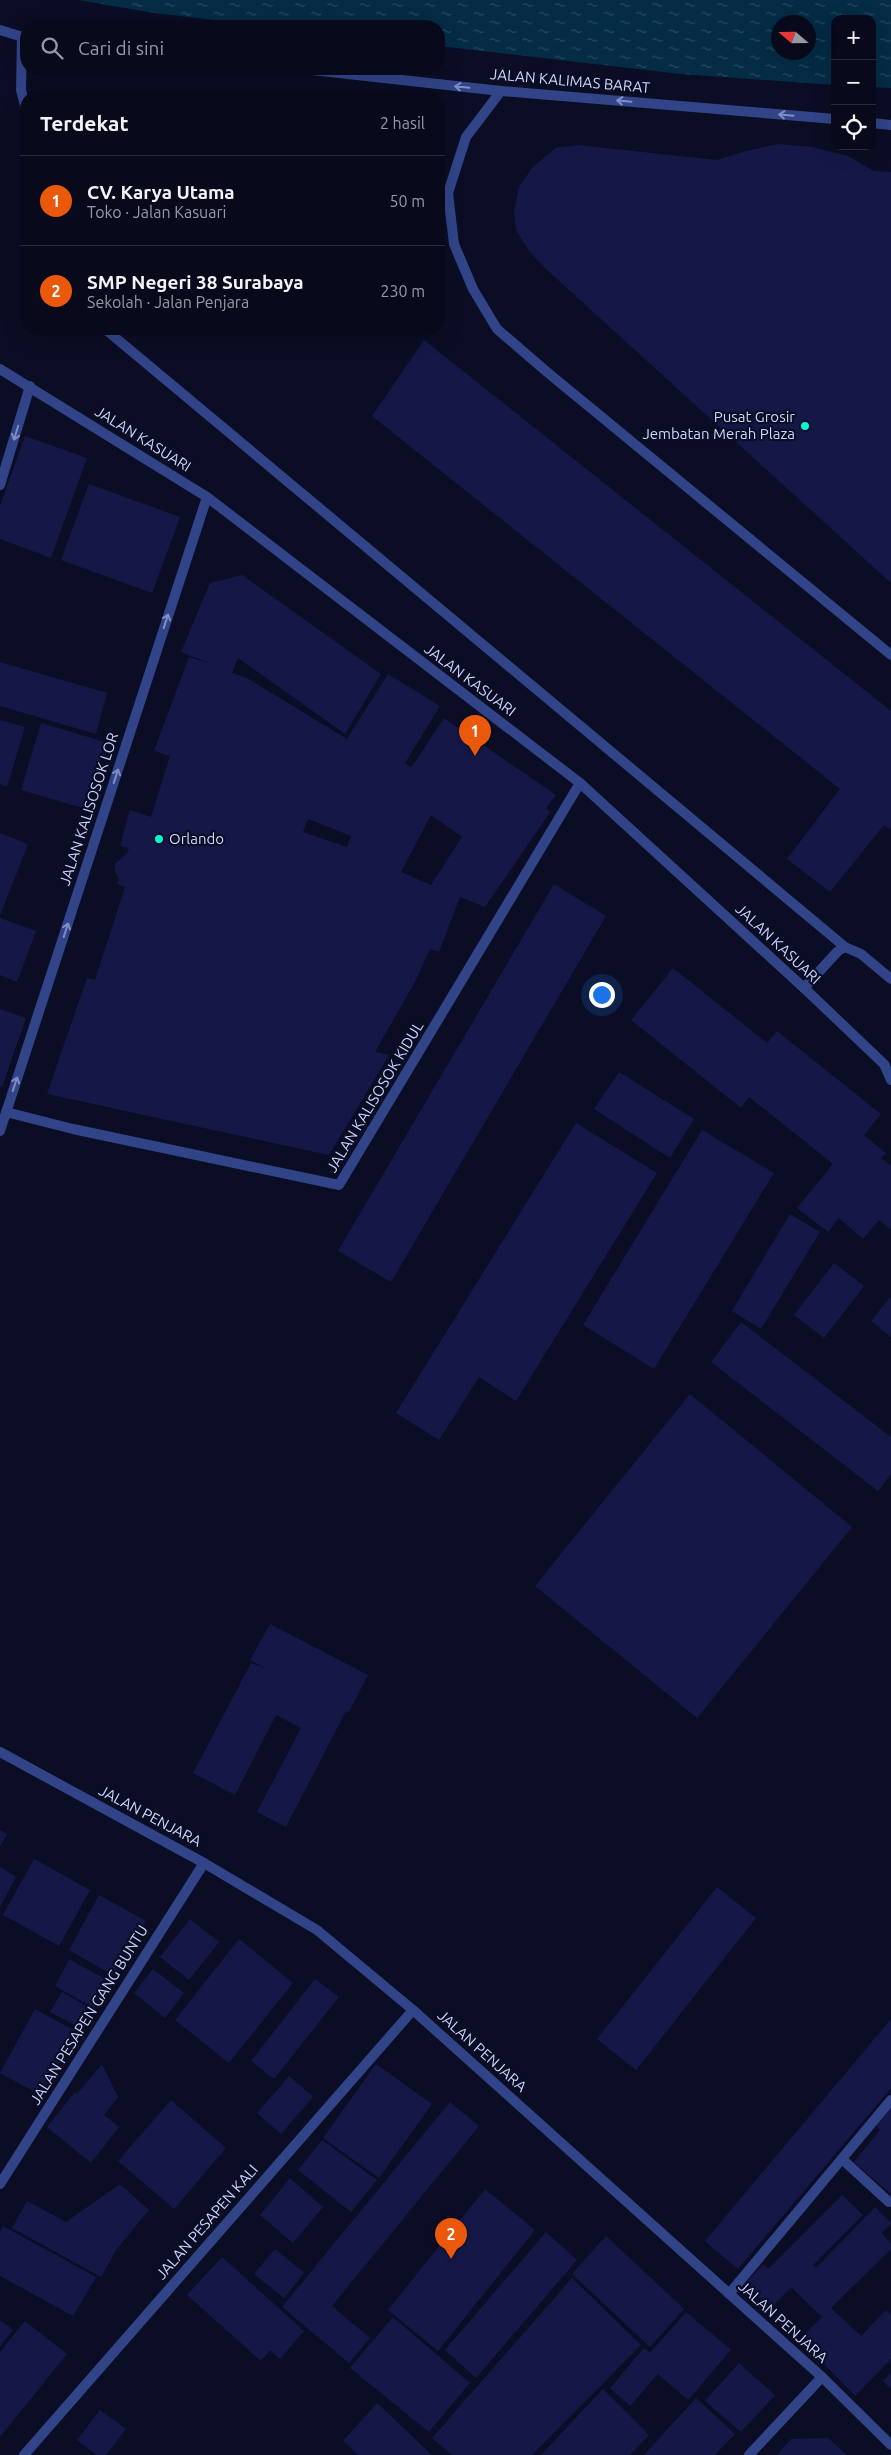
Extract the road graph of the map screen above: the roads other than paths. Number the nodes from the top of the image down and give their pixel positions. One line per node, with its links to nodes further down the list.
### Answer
1 (0, 30): 2 (street)
2 (20, 37)
3 (22, 75): 5 (street)
4 (357, 75): 6 (street, JALAN KALIMAS BARAT, one-way to 4)
5 (21, 90)
6 (502, 91): 7 (street, JALAN KALIMAS BARAT, one-way to 6); 10 (street)
7 (831, 119)
8 (876, 123): 9 (street)
9 (891, 125)
10 (445, 187)
11 (445, 201): 17 (street)
12 (112, 335): 19 (street)
13 (0, 369): 14 (street, JALAN KASUARI)
14 (30, 386): 15 (street, one-way to 15); 16 (street, JALAN KASUARI)
15 (0, 485)
16 (207, 497): 18 (street, JALAN KASUARI); 24 (street, JALAN KALISOSOK LOR, one-way to 16)
17 (891, 655)
18 (580, 783): 21 (street, JALAN KASUARI); 24 (street, JALAN KALISOSOK KIDUL)
19 (845, 947): 20 (street); 21 (street)
20 (891, 979)
21 (804, 988): 22 (street, JALAN KASUARI)
22 (887, 1065): 23 (street, JALAN KASUARI)
23 (891, 1080)
24 (6, 1112): 25 (street, JALAN KALISOSOK LOR)
25 (0, 1131)
26 (1, 1756): 27 (street, JALAN PENJARA)
27 (204, 1863): 28 (street, JALAN PENJARA); 31 (street, JALAN PESAPEN GANG BUNTU)
28 (413, 2010): 33 (street, JALAN PENJARA); 36 (street, JALAN PESAPEN KALI)
29 (891, 2100): 30 (street)
30 (842, 2159): 32 (street); 33 (street)
31 (0, 2184)
32 (889, 2202)
33 (729, 2294): 34 (street, JALAN PENJARA)
34 (822, 2377): 35 (street, JALAN PENJARA); 37 (street)
35 (891, 2445)
36 (24, 2455)
37 (749, 2455)

